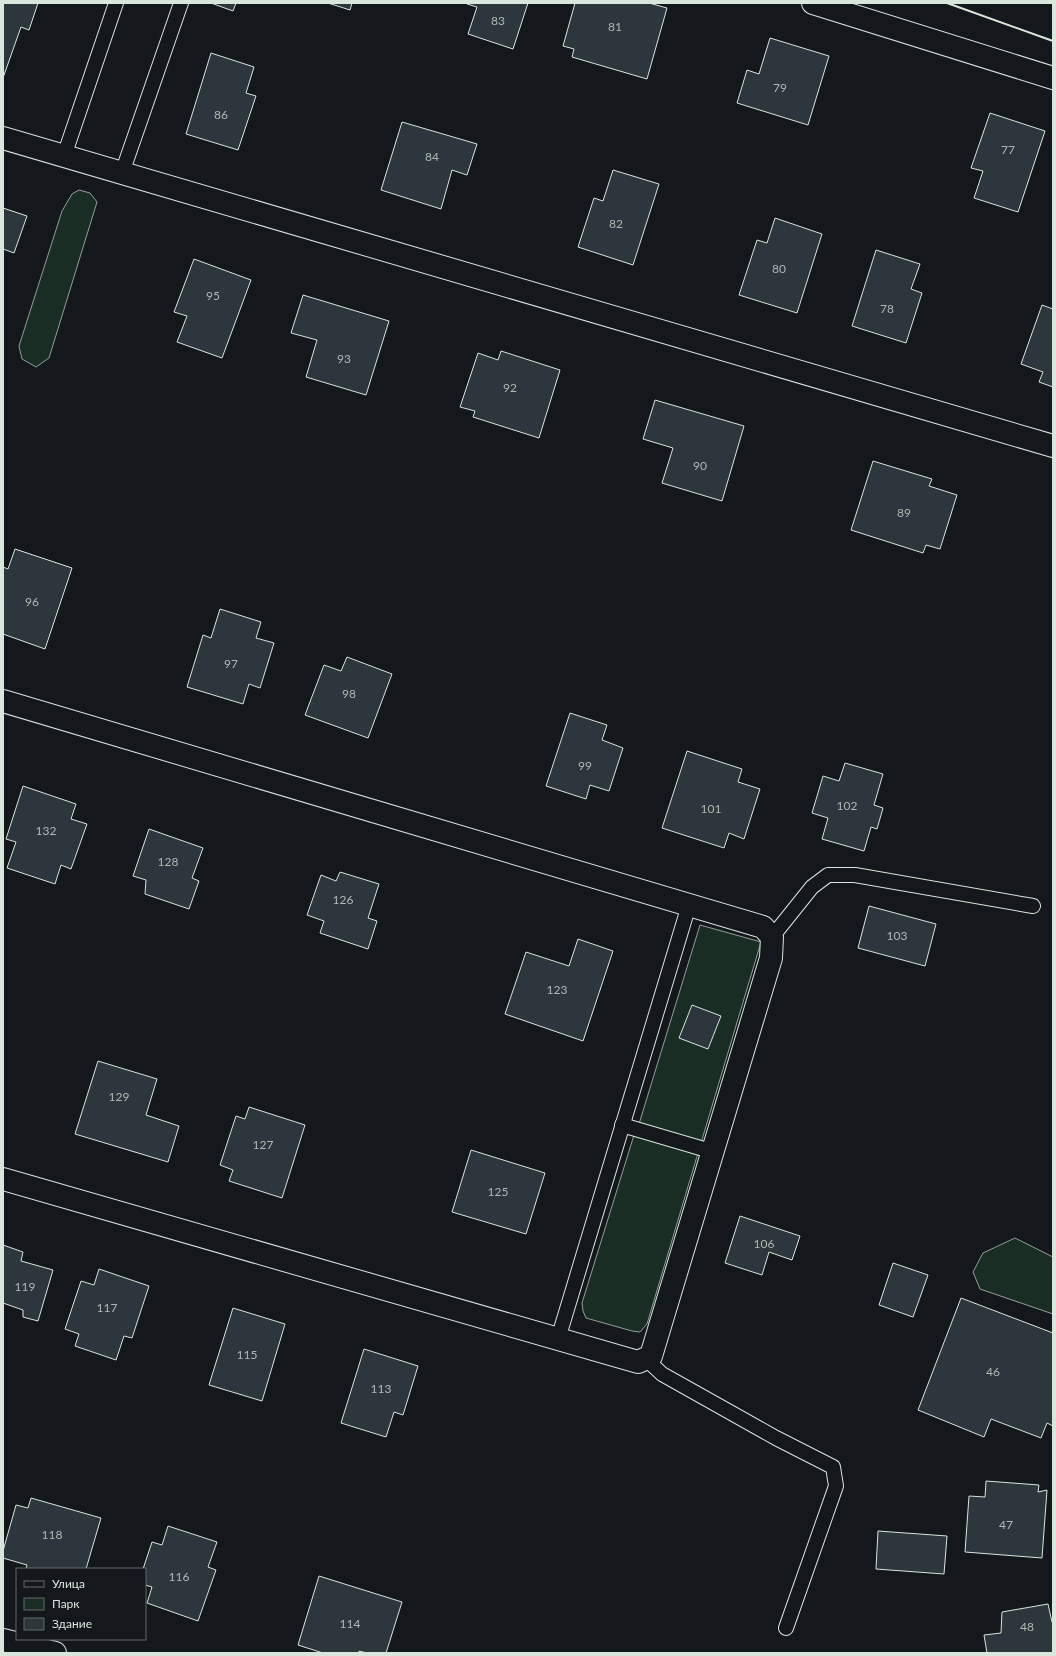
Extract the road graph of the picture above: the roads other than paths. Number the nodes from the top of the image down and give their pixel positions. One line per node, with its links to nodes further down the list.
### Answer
1 (116, 3): 6 (lane)
2 (181, 3): 7 (lane)
3 (813, 3): 4 (street)
4 (1053, 78)
5 (3, 138): 6 (street)
6 (64, 156): 7 (street)
7 (122, 173): 8 (street)
8 (1053, 446)
9 (3, 701): 10 (street)
10 (689, 905): 12 (street); 13 (lane)
11 (1033, 906): 12 (lane)
12 (772, 938): 14 (street)
13 (622, 1125): 14 (lane); 16 (lane)
14 (714, 1152): 17 (street)
15 (3, 1179): 16 (street)
16 (558, 1338): 17 (street)
17 (646, 1358): 18 (lane)
18 (786, 1628)
19 (3, 1640): 20 (street)
20 (47, 1652)

